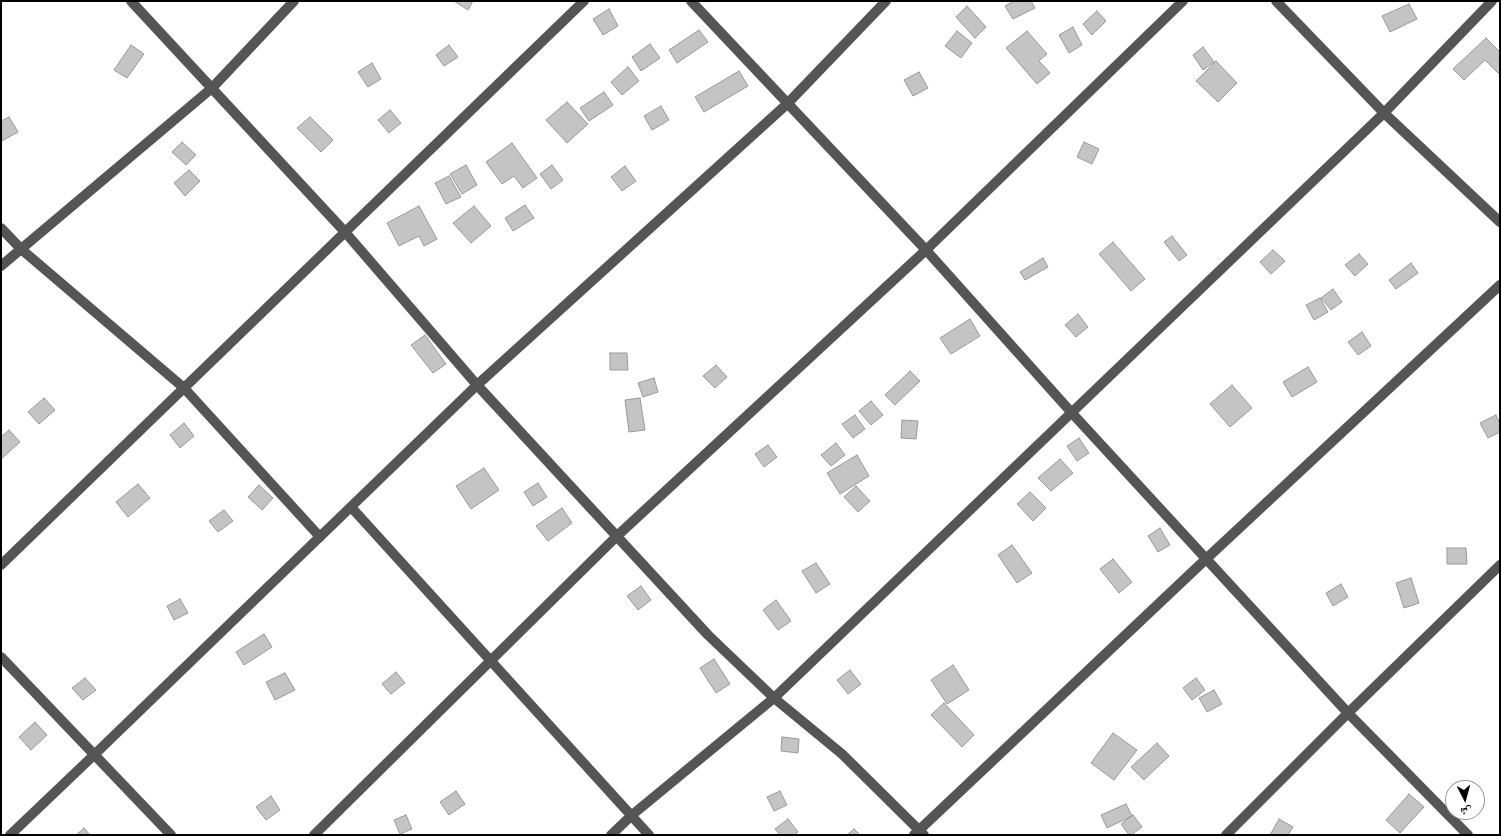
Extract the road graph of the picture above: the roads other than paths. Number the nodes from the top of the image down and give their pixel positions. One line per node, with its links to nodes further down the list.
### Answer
1 (131, 1): 9 (street)
2 (294, 1): 9 (street)
3 (584, 1): 14 (street)
4 (691, 1): 10 (street)
5 (886, 1): 10 (street)
6 (1183, 1): 16 (street)
7 (1276, 1): 11 (street)
8 (1492, 1): 11 (street)
9 (212, 88): 14 (street); 15 (street)
10 (787, 104): 16 (street); 19 (street)
11 (1384, 113): 12 (street); 21 (street)
12 (1500, 222)
13 (1, 228): 15 (street)
14 (345, 232): 19 (street); 20 (street)
15 (21, 249): 17 (street); 20 (street)
16 (926, 250): 21 (street); 23 (street)
17 (1, 266)
18 (1500, 285): 25 (street)
19 (477, 385): 22 (street); 23 (street)
20 (184, 388): 24 (street); 26 (street)
21 (1071, 412): 25 (street); 30 (street)
22 (351, 507): 24 (street); 29 (street)
23 (617, 536): 29 (street); 30 (street)
24 (320, 537): 32 (street)
25 (1206, 559): 31 (street); 34 (street)
26 (1, 565)
27 (1500, 565): 31 (street)
28 (1, 656): 32 (street)
29 (491, 661): 33 (street); 37 (street)
30 (774, 698): 33 (street); 34 (street)
31 (1348, 713): 40 (street); 41 (street)
32 (95, 754): 35 (street); 36 (street)
33 (632, 815): 38 (street); 39 (street)
34 (919, 833)
35 (10, 835)
36 (171, 835)
37 (314, 835)
38 (611, 835)
39 (649, 835)
40 (1226, 835)
41 (1468, 835)

